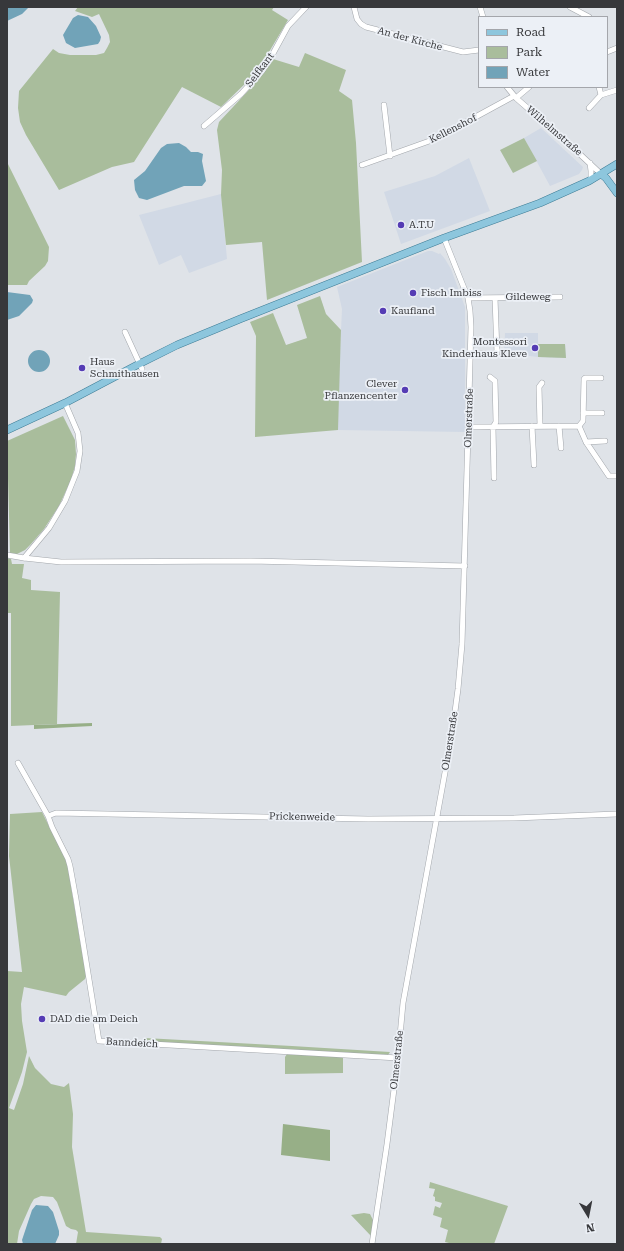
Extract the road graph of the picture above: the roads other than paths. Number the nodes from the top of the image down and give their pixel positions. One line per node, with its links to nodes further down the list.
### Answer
1 (306, 7): 14 (street, Selfkant)
2 (354, 7): 5 (street, An der Kirche)
3 (570, 7): 4 (street)
4 (587, 16)
5 (478, 50)
6 (508, 88): 11 (street, Wilhelmstraße)
7 (528, 88): 11 (street, Kellenshof)
8 (598, 88): 10 (street)
9 (617, 90): 10 (street)
10 (601, 95): 13 (street)
11 (515, 97): 15 (street, Kellenshof); 16 (street, Wilhelmstraße)
12 (384, 105): 15 (street)
13 (589, 108)
14 (204, 126)
15 (390, 156): 18 (street, Kellenshof)
16 (590, 162): 19 (street, Wilhelmstraße); 20 (street)
17 (617, 164): 19 (main road)
18 (362, 165)
19 (602, 174): 20 (main road); 21 (main road)
20 (591, 180): 22 (main road)
21 (617, 193)
22 (444, 238): 24 (street, Olmerstraße); 28 (main road)
23 (560, 297): 25 (street, Gildeweg)
24 (468, 298): 25 (street, Gildeweg); 27 (street, Olmerstraße)
25 (495, 298): 27 (street, Gildeweg)
26 (125, 332): 28 (street)
27 (471, 353): 39 (street, Olmerstraße)
28 (140, 366): 32 (main road)
29 (490, 377): 40 (street)
30 (601, 378): 34 (street)
31 (542, 383): 36 (street)
32 (65, 403): 41 (main road); 49 (street)
33 (602, 413): 34 (street)
34 (583, 414): 38 (street)
35 (532, 426): 36 (street); 40 (street); 45 (street)
36 (540, 426): 37 (street)
37 (559, 426): 38 (street); 44 (street)
38 (579, 426): 42 (street)
39 (468, 427): 40 (street); 50 (street, Olmerstraße)
40 (494, 427): 47 (street)
41 (7, 430)
42 (586, 442): 43 (street); 46 (street)
43 (605, 442)
44 (561, 448)
45 (534, 465)
46 (617, 476)
47 (494, 478)
48 (7, 555): 49 (street)
49 (24, 558): 50 (street)
50 (465, 566): 54 (street, Olmerstraße)
51 (18, 763): 53 (street)
52 (617, 814): 54 (street, Prickenweide)
53 (48, 816): 54 (street, Prickenweide); 55 (street, Banndeich)
54 (436, 819): 55 (street, Olmerstraße)
55 (398, 1058): 56 (street, Olmerstraße)
56 (372, 1244)

